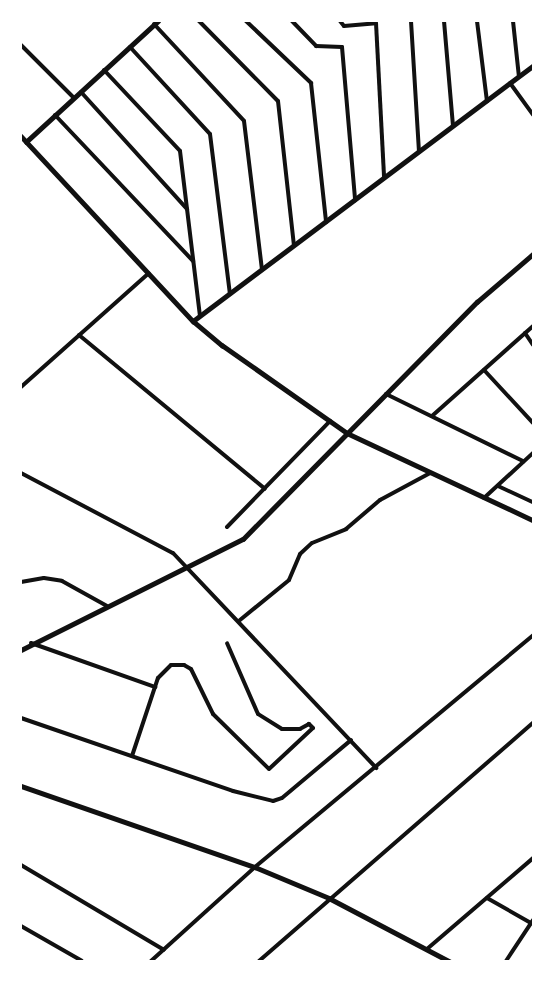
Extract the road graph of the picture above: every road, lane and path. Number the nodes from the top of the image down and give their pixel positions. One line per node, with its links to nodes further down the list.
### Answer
1 (199, 21): 31 (street)
2 (246, 21): 30 (street)
3 (292, 21): 28 (street)
4 (340, 21): 27 (street)
5 (411, 21): 26 (street)
6 (444, 21): 23 (street)
7 (477, 21): 20 (street)
8 (513, 21): 16 (street)
9 (156, 23): 11 (street); 34 (street)
10 (21, 45): 12 (street)
11 (130, 47): 15 (street); 36 (street)
12 (27, 51): 13 (street); 19 (street)
13 (21, 56)
14 (533, 66): 16 (street)
15 (104, 70): 18 (street); 29 (street)
16 (519, 77): 17 (street)
17 (510, 83): 20 (street); 22 (street)
18 (81, 92): 19 (street); 29 (street)
19 (74, 98): 21 (street)
20 (486, 101): 23 (street)
21 (55, 115): 25 (street); 33 (street)
22 (533, 115)
23 (453, 126): 26 (street)
24 (21, 136): 25 (street)
25 (26, 142): 35 (street)
26 (419, 152): 27 (street)
27 (384, 178): 28 (street)
28 (355, 200): 30 (street)
29 (187, 209): 33 (street)
30 (326, 222): 31 (street)
31 (294, 245): 34 (street)
32 (533, 254): 45 (street)
33 (193, 261): 37 (street)
34 (262, 269): 36 (street)
35 (149, 273): 38 (street); 41 (street)
36 (230, 294): 37 (street)
37 (200, 316): 38 (street)
38 (194, 321): 47 (street)
39 (533, 326): 40 (street)
40 (525, 333): 42 (street); 43 (street)
41 (79, 335): 44 (street); 55 (street)
42 (533, 345)
43 (484, 370): 46 (street); 48 (street)
44 (21, 387)
45 (386, 394): 46 (street); 49 (street)
46 (432, 416): 51 (street)
47 (330, 421): 49 (street); 55 (street)
48 (533, 423)
49 (347, 433): 53 (street); 60 (street)
50 (533, 453): 51 (street)
51 (523, 461): 54 (street)
52 (21, 473): 60 (street)
53 (430, 473): 56 (street); 63 (street)
54 (498, 486): 56 (street); 57 (street)
55 (264, 489): 59 (street)
56 (484, 498): 58 (street)
57 (533, 502)
58 (533, 520)
59 (227, 527)
60 (188, 567): 62 (street); 63 (street)
61 (21, 582): 62 (street)
62 (107, 606): 65 (street)
63 (240, 620): 71 (street)
64 (533, 635): 73 (street)
65 (31, 643): 67 (street); 68 (street)
66 (227, 643): 68 (street)
67 (21, 650)
68 (155, 687): 72 (street)
69 (21, 718): 72 (street)
70 (533, 723): 78 (street)
71 (351, 740): 72 (street); 73 (street)
72 (132, 756)
73 (376, 768): 77 (street)
74 (21, 786): 77 (street)
75 (533, 858): 79 (street)
76 (21, 865): 83 (street)
77 (255, 867): 78 (street); 83 (street)
78 (329, 898): 82 (street); 86 (street)
79 (487, 898): 80 (street); 82 (street)
80 (532, 922): 88 (street)
81 (21, 926): 84 (street)
82 (427, 949): 87 (street)
83 (164, 950): 85 (street)
84 (82, 961)
85 (151, 961)
86 (259, 961)
87 (449, 961)
88 (506, 961)

